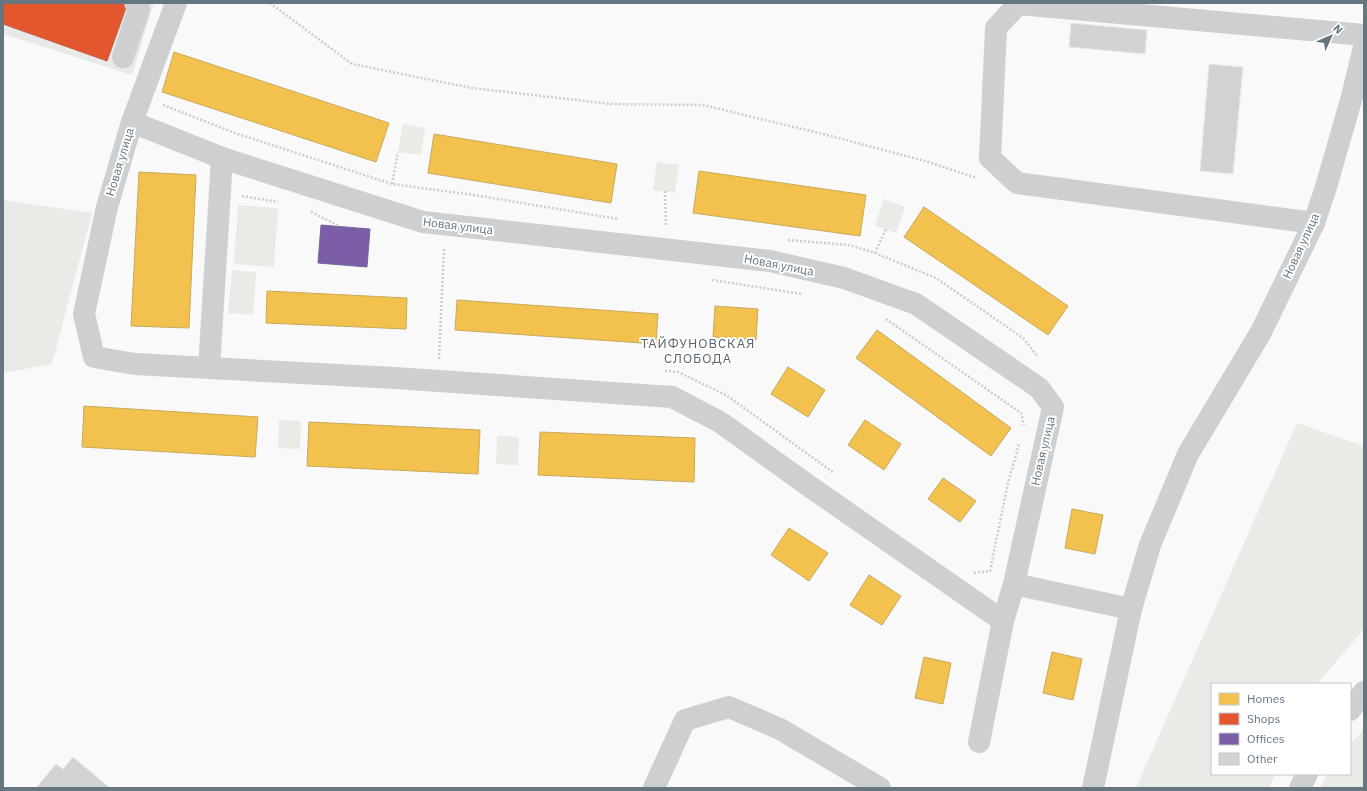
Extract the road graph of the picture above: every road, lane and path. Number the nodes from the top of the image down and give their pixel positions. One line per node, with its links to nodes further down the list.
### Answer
1 (135, 3): 6 (street)
2 (176, 3): 8 (street)
3 (270, 3): 11 (path)
4 (1364, 35): 18 (street)
5 (1364, 47): 18 (street, Новая улица)
6 (124, 57)
7 (156, 103): 12 (path)
8 (132, 122): 10 (street, Новая улица); 30 (street, Новая улица)
9 (398, 152): 12 (path)
10 (222, 158): 30 (street); 36 (street, Новая улица)
11 (980, 179)
12 (392, 184): 17 (path)
13 (665, 191): 20 (path)
14 (238, 195): 15 (path)
15 (282, 203)
16 (304, 209): 19 (path)
17 (620, 219)
18 (1314, 223): 37 (street, Новая улица)
19 (339, 226)
20 (674, 228)
21 (886, 230): 24 (path)
22 (783, 239): 24 (path)
23 (444, 247): 29 (path)
24 (875, 252): 28 (path)
25 (709, 279): 26 (path)
26 (809, 295)
27 (885, 318): 32 (path)
28 (1040, 361)
29 (439, 364)
30 (209, 368): 38 (street, Новая улица)
31 (662, 371): 34 (path)
32 (1024, 426)
33 (1020, 440): 35 (path)
34 (835, 474)
35 (973, 573)
36 (1014, 584): 37 (street); 38 (street, Новая улица)
37 (1131, 609): 45 (street, Новая улица)
38 (1003, 621): 41 (street, Новая улица)
39 (1364, 692): 40 (street)
40 (1351, 709)
41 (979, 742)
42 (1306, 775): 46 (street)
43 (654, 788): 44 (street)
44 (880, 788)
45 (1093, 788)
46 (1300, 788)

